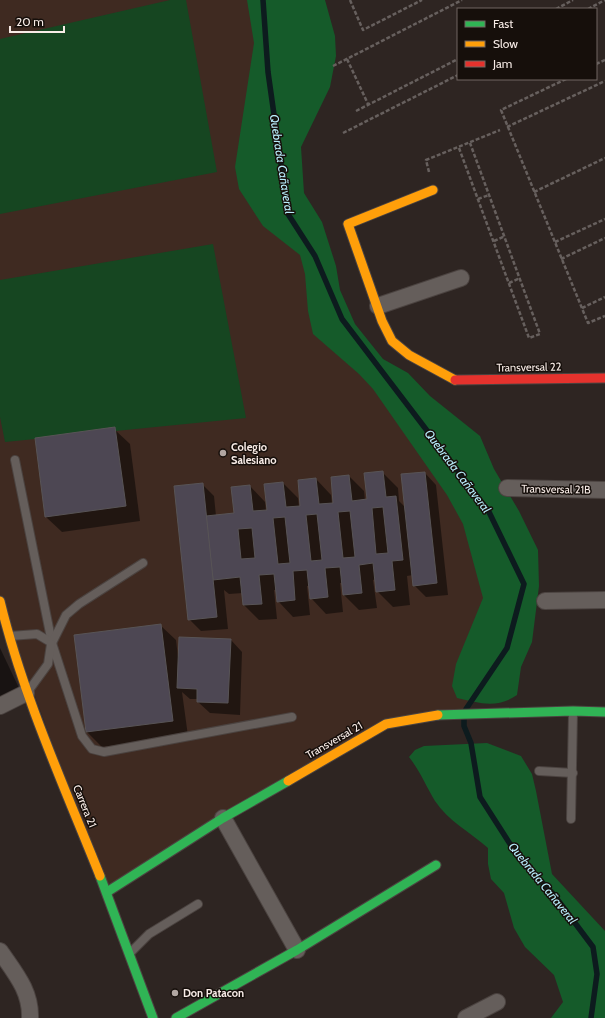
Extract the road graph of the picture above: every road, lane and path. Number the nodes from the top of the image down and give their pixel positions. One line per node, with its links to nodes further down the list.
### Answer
1 (350, 0): 2 (path)
2 (422, 0)
3 (462, 0): 8 (path)
4 (573, 0): 6 (path)
5 (605, 0): 7 (path)
6 (558, 8)
7 (590, 8)
8 (347, 59): 10 (path); 14 (path)
9 (457, 60): 14 (path)
10 (333, 66)
11 (457, 76): 18 (path)
12 (564, 80): 16 (path)
13 (605, 81): 16 (path)
14 (368, 104): 15 (path)
15 (356, 111)
16 (507, 128): 23 (path)
17 (500, 130): 19 (path)
18 (343, 133)
19 (470, 143): 20 (path); 24 (path)
20 (459, 148): 22 (path); 25 (path)
21 (605, 158): 23 (path)
22 (433, 190): 36 (street)
23 (534, 192): 30 (path)
24 (489, 195): 25 (path); 27 (path)
25 (478, 199): 29 (path)
26 (605, 219): 30 (path)
27 (505, 236): 29 (path); 33 (path)
28 (605, 238): 31 (path)
29 (494, 241): 34 (path)
30 (555, 242): 31 (path)
31 (561, 259): 37 (path)
32 (461, 278): 36 (street)
33 (520, 278): 34 (path); 34 (path)
34 (509, 282)
35 (605, 297): 37 (path)
36 (378, 306): 39 (street, Transversal 22)
37 (582, 308): 38 (path)
38 (605, 316)
39 (605, 378)
40 (15, 460): 48 (lane)
41 (507, 488): 42 (street, Transversal 21B)
42 (605, 490)
43 (143, 563): 48 (lane)
44 (605, 600): 46 (street)
45 (0, 601): 47 (street, Carrera 21)
46 (545, 601)
47 (8, 636): 48 (lane); 49 (street, Carrera 21)
48 (52, 643): 49 (lane); 53 (lane)
49 (26, 693): 50 (street); 59 (street, Carrera 21)
50 (0, 706)
51 (573, 711): 52 (street, Transversal 21); 55 (lane); 56 (street, Transversal 21)
52 (605, 712)
53 (292, 716)
54 (539, 771): 55 (lane)
55 (573, 773): 57 (lane)
56 (223, 818): 59 (street, Transversal 21); 61 (street)
57 (571, 819)
58 (436, 865): 61 (street)
59 (106, 892): 63 (street, Carrera 21)
60 (198, 904): 63 (lane)
61 (297, 950): 67 (street)
62 (0, 951): 65 (street)
63 (131, 952): 66 (street, Carrera 21)
64 (497, 1002): 68 (street)
65 (30, 1018)
66 (153, 1018)
67 (176, 1018)
68 (466, 1018)

